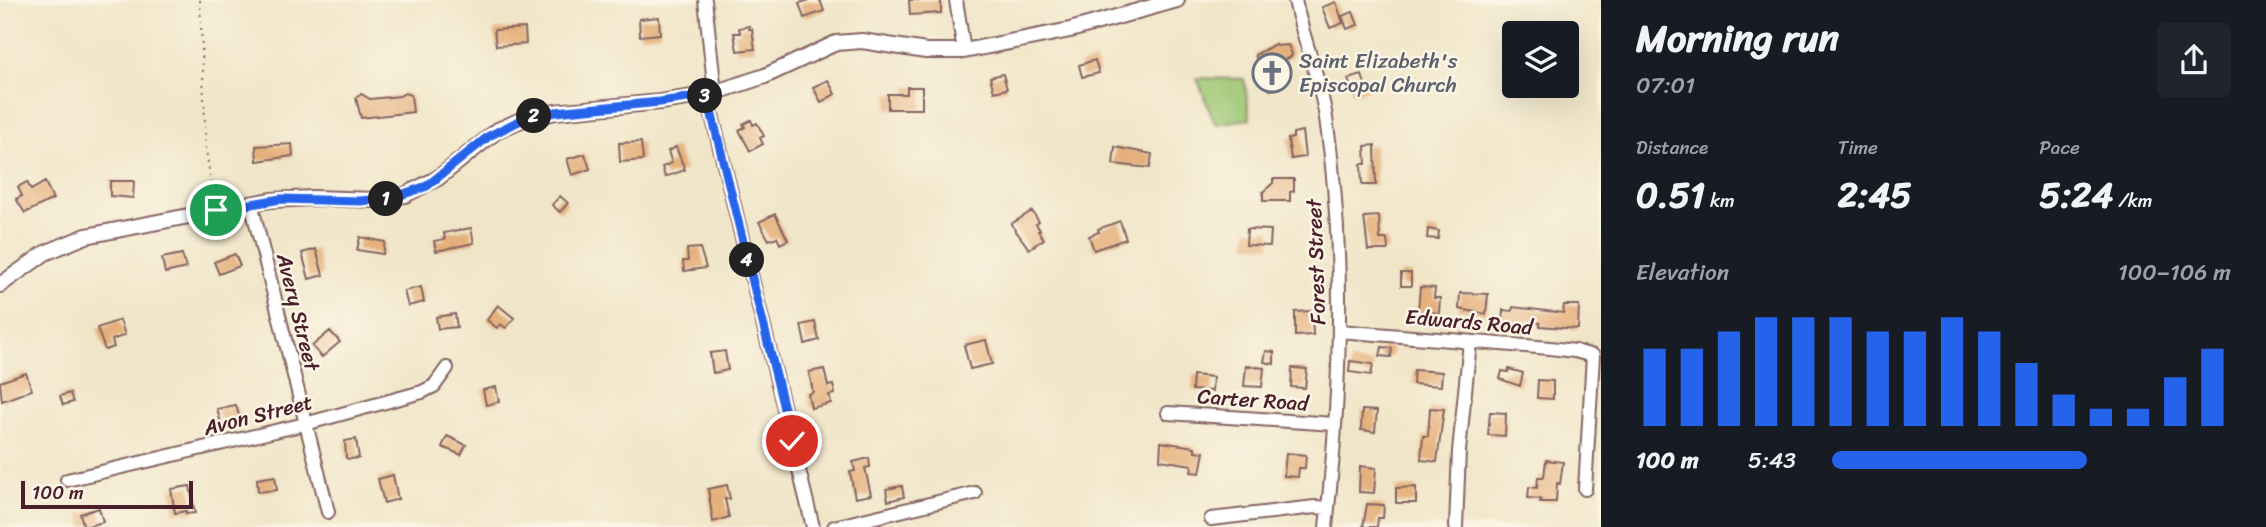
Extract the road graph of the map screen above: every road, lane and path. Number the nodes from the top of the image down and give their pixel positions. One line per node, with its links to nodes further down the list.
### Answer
1 (200, 0): 9 (path)
2 (705, 0): 7 (street)
3 (956, 0): 6 (street)
4 (1177, 0): 6 (street)
5 (1295, 0): 11 (street, Forest Street)
6 (964, 51): 7 (street)
7 (711, 94): 8 (street); 23 (street)
8 (251, 202): 9 (street); 15 (street, Avery Street)
9 (216, 210): 10 (street)
10 (0, 285)
11 (1339, 331): 12 (street, Edwards Road); 16 (street, Forest Street)
12 (1470, 342): 18 (street, Edwards Road); 26 (street)
13 (447, 368): 15 (street, Avon Street)
14 (1168, 413): 16 (street, Carter Road)
15 (304, 424): 17 (street, Avon Street); 21 (street, Avery Street)
16 (1335, 424): 20 (street, Forest Street)
17 (67, 480)
18 (1585, 489)
19 (975, 493): 24 (street)
20 (1328, 508): 22 (street); 25 (street, Forest Street)
21 (328, 512)
22 (1211, 519)
23 (813, 527)
24 (834, 527)
25 (1326, 527)
26 (1455, 527)

